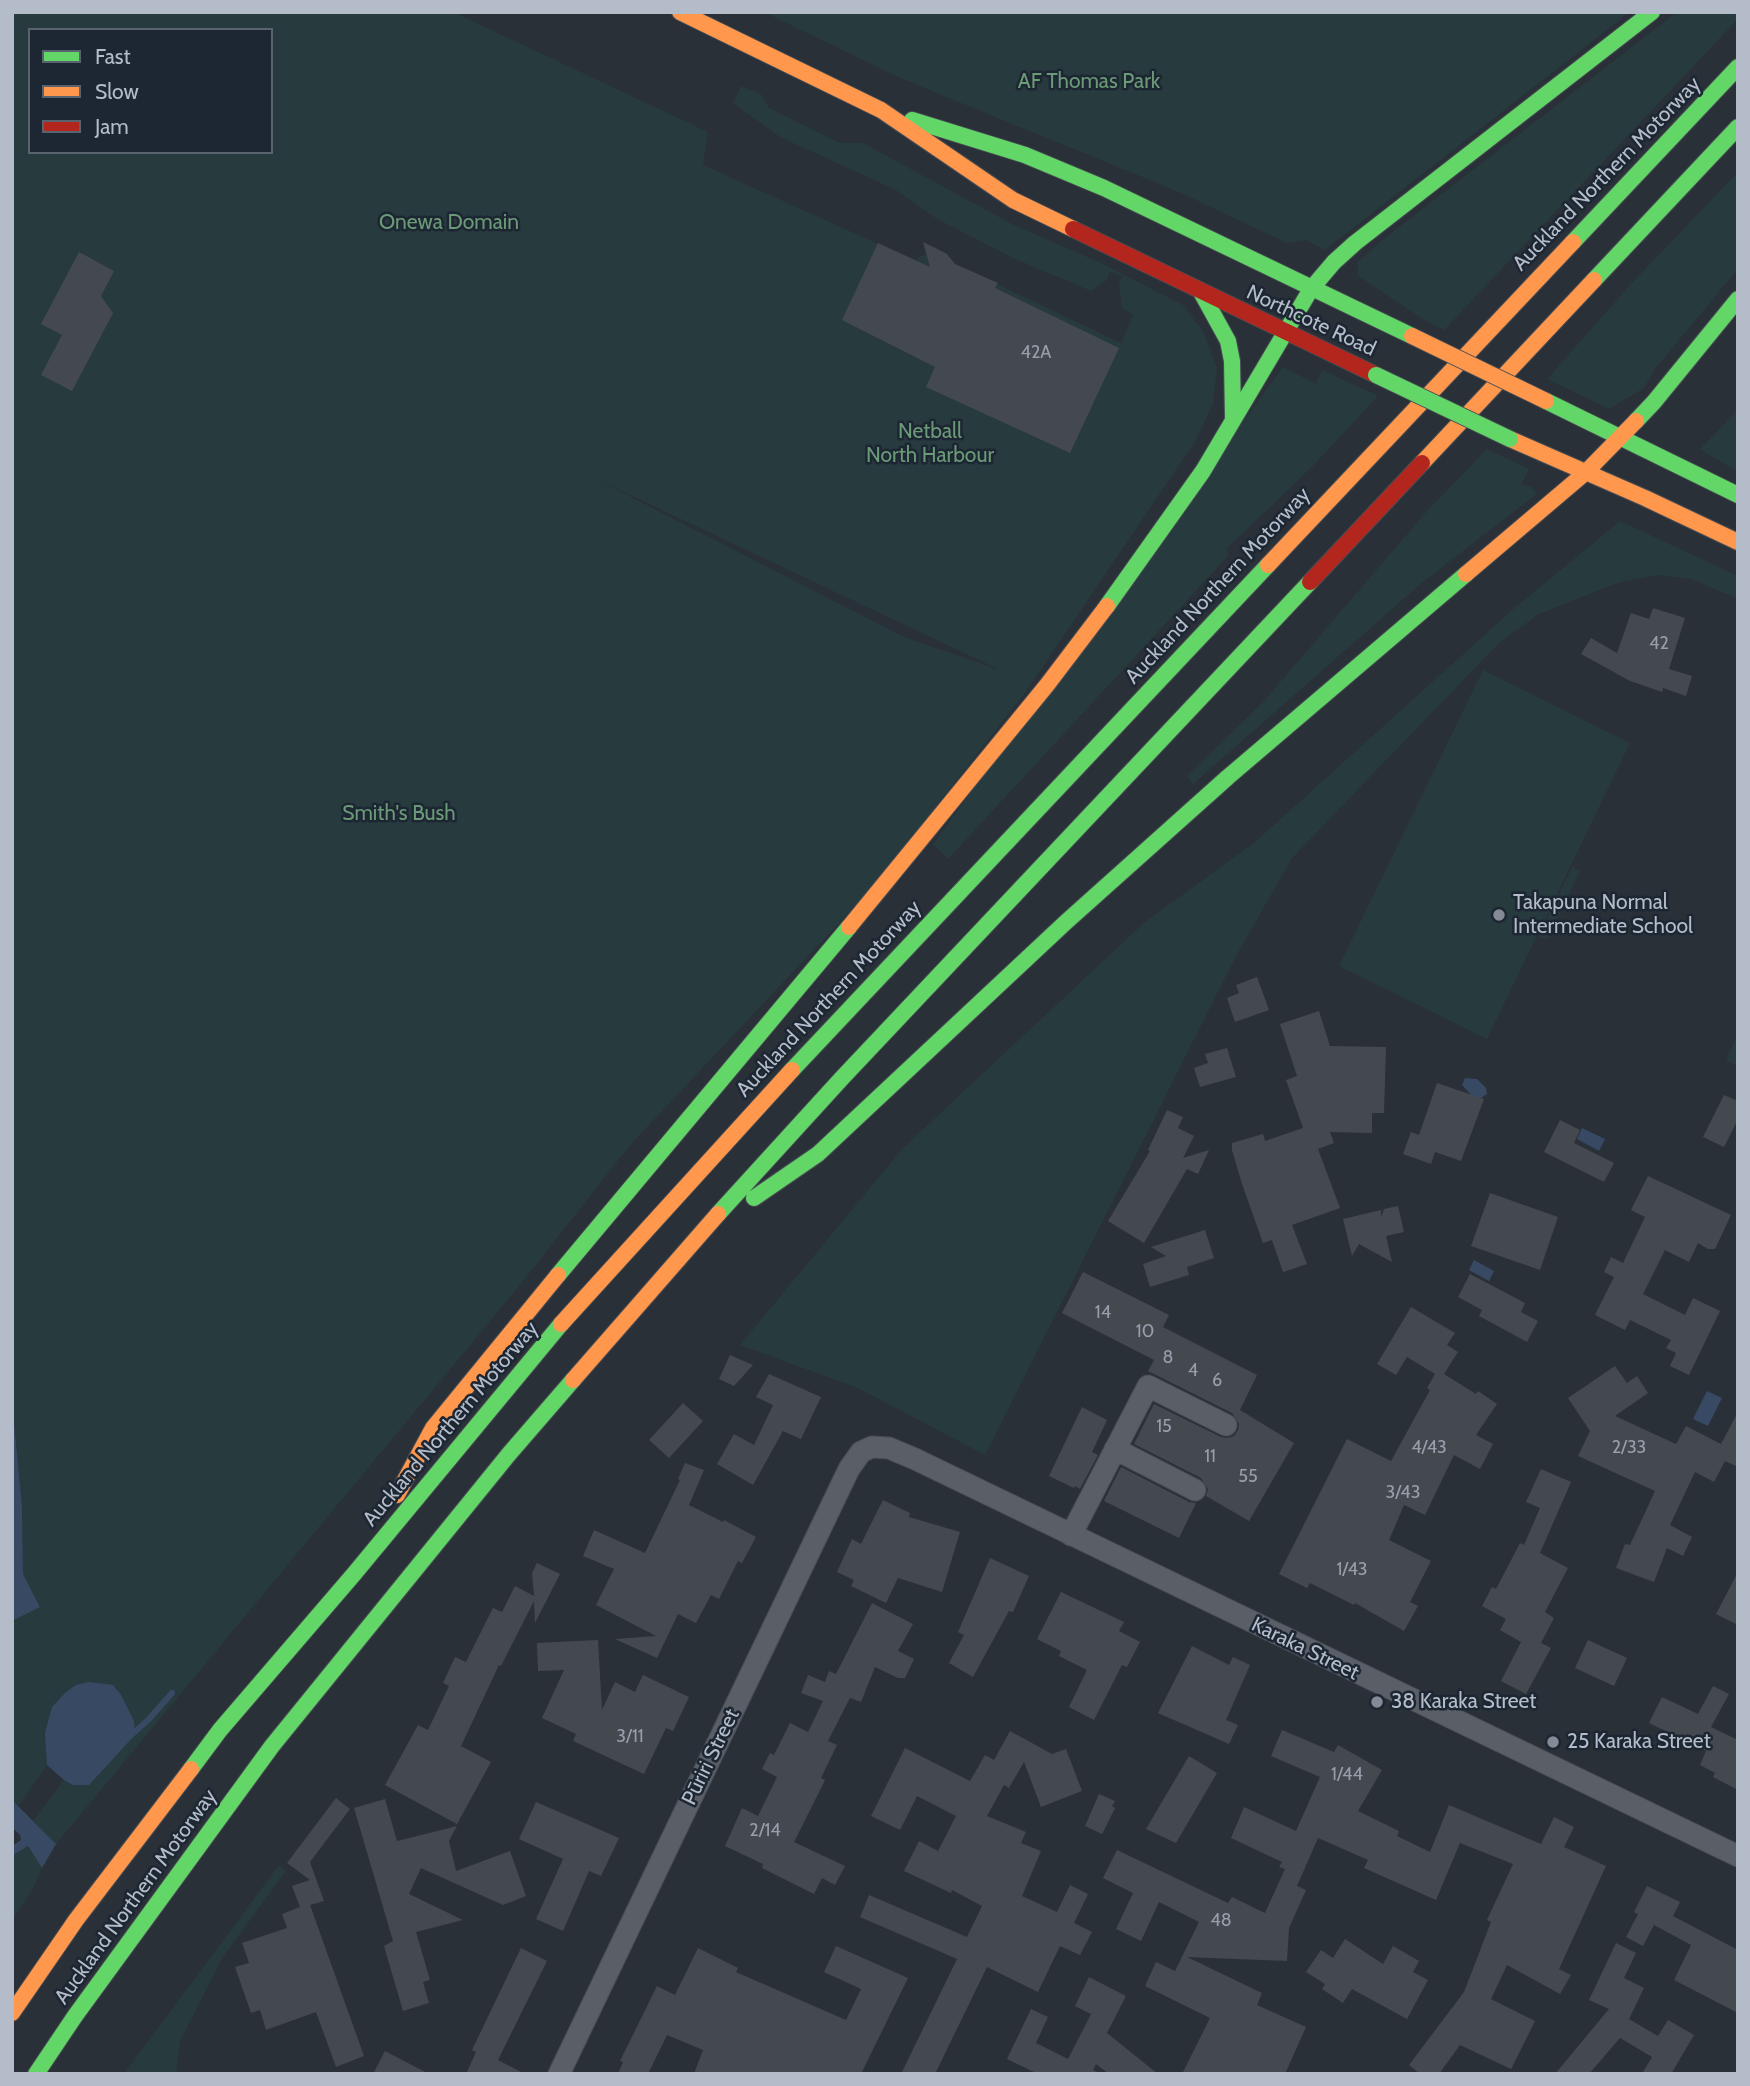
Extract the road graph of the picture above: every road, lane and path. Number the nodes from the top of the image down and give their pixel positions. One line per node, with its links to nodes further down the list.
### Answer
1 (680, 12): 4 (main road, Northcote Road)
2 (1652, 12): 6 (main road)
3 (1738, 66): 21 (main road, Auckland Northern Motorway)
4 (881, 110): 6 (main road, Northcote Road); 7 (main road, Northcote Road)
5 (1738, 127): 15 (main road, Auckland Northern Motorway)
6 (1311, 289): 9 (main road); 11 (main road, Northcote Road, bridge)
7 (1201, 292): 9 (main road, Northcote Road); 10 (main road)
8 (1738, 299): 11 (main road)
9 (1286, 331): 10 (main road); 12 (main road, Northcote Road, bridge)
10 (1233, 419): 21 (main road)
11 (1620, 438): 12 (main road); 13 (main road, Northcote Road)
12 (1586, 473): 14 (main road, Northcote Road); 15 (main road)
13 (1738, 495)
14 (1738, 542)
15 (697, 1237): 24 (main road, Auckland Northern Motorway)
16 (1226, 1425): 18 (street)
17 (872, 1447): 20 (street, Karaka Street); 25 (street, Pūriri Street)
18 (1115, 1449): 19 (street); 20 (street)
19 (1195, 1490)
20 (1070, 1535): 22 (street, Karaka Street)
21 (354, 1574): 23 (main road, Auckland Northern Motorway)
22 (1738, 1856)
23 (12, 2013)
24 (36, 2074)
25 (559, 2074)

